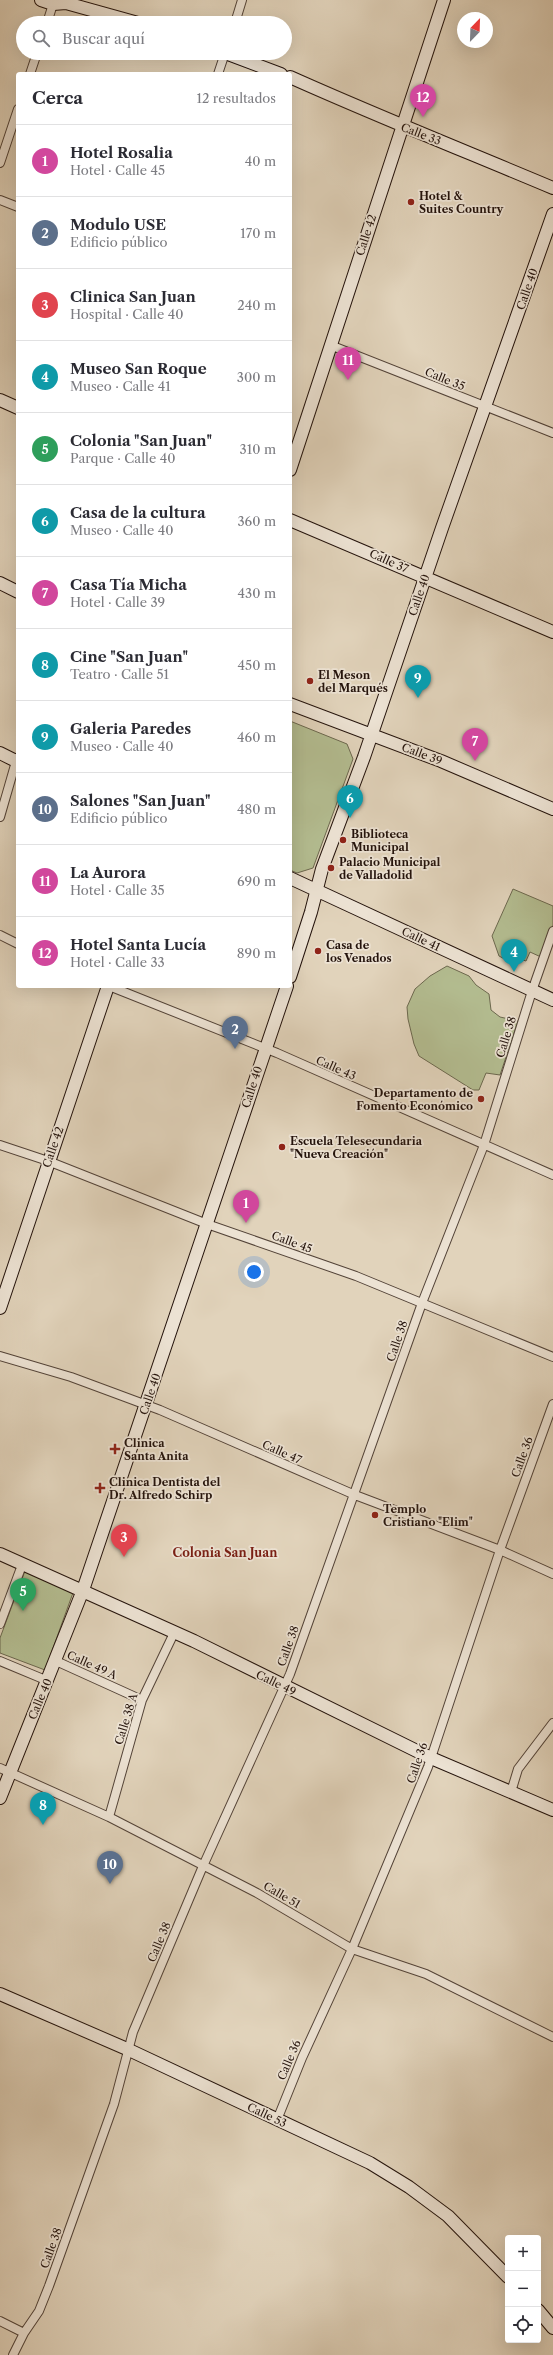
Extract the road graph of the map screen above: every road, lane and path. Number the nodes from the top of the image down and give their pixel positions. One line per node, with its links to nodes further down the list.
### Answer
1 (41, 0): 4 (main road)
2 (242, 0): 7 (street)
3 (444, 0): 16 (main road, Calle 42)
4 (54, 2): 5 (street); 6 (main road)
5 (49, 16)
6 (113, 16)
7 (237, 16)
8 (35, 60): 11 (street)
9 (223, 60): 12 (street)
10 (244, 60): 13 (main road)
11 (31, 72)
12 (219, 72)
13 (277, 72)
14 (292, 79): 16 (main road, Calle 33)
15 (16, 115): 17 (street)
16 (403, 127): 18 (main road, Calle 33); 22 (main road, Calle 42)
17 (0, 163)
18 (553, 188)
19 (0, 200): 20 (street)
20 (16, 206)
21 (553, 214): 25 (main road, Calle 40)
22 (330, 345): 25 (street, Calle 35); 27 (main road, Calle 42)
23 (0, 400): 24 (main road)
24 (16, 407)
25 (484, 407): 26 (street, Calle 35); 29 (main road, Calle 40)
26 (553, 433)
27 (292, 464)
28 (292, 521): 29 (main road, Calle 37)
29 (425, 577): 32 (main road, Calle 37); 34 (main road, Calle 40)
30 (0, 583): 31 (main road)
31 (16, 591)
32 (553, 632)
33 (292, 705): 34 (main road, Calle 39)
34 (371, 736): 38 (main road, Calle 39); 41 (main road, Calle 40)
35 (0, 753): 36 (main road)
36 (16, 759)
37 (16, 766): 39 (street)
38 (553, 809)
39 (0, 817)
40 (292, 879): 41 (main road, Calle 41)
41 (316, 891): 45 (main road, Calle 40); 49 (main road, Calle 41)
42 (553, 931): 49 (street, Calle 38)
43 (0, 935): 44 (street)
44 (16, 943)
45 (292, 970)
46 (107, 988): 54 (main road, Calle 42)
47 (113, 988): 51 (street, Calle 43)
48 (286, 988): 51 (main road, Calle 40)
49 (532, 991): 50 (main road, Calle 41); 53 (street, Calle 38)
50 (553, 1000)
51 (264, 1049): 53 (street, Calle 43); 56 (main road, Calle 40)
52 (0, 1145): 54 (street, Calle 45)
53 (484, 1145): 55 (street, Calle 43); 57 (street, Calle 38)
54 (48, 1161): 56 (street, Calle 45); 58 (main road, Calle 42)
55 (553, 1175)
56 (207, 1224): 57 (street, Calle 45); 62 (main road, Calle 40)
57 (422, 1303): 60 (street, Calle 45); 63 (street, Calle 38)
58 (0, 1308)
59 (0, 1356): 62 (street, Calle 47)
60 (553, 1357)
61 (553, 1404): 64 (street, Calle 36)
62 (146, 1406): 63 (street, Calle 47); 68 (main road, Calle 40)
63 (355, 1496): 64 (street, Calle 47); 74 (street, Calle 38)
64 (500, 1550): 67 (street, Calle 47); 77 (street, Calle 36)
65 (0, 1554): 66 (main road, Calle 49)
66 (22, 1565): 68 (main road, Calle 49); 69 (street)
67 (553, 1574)
68 (83, 1590): 70 (main road, Calle 49); 72 (main road, Calle 40)
69 (0, 1624)
70 (174, 1633): 74 (main road, Calle 49); 75 (street, Calle 38 A)
71 (0, 1661): 73 (street)
72 (56, 1661): 73 (main road, Calle 40); 75 (street, Calle 49 A)
73 (48, 1681): 78 (main road, Calle 40)
74 (285, 1687): 77 (main road, Calle 49); 83 (street, Calle 38)
75 (142, 1700): 82 (street, Calle 38 A)
76 (553, 1723): 79 (street)
77 (431, 1758): 79 (main road, Calle 49); 84 (street, Calle 36)
78 (5, 1771): 80 (main road, Calle 40); 82 (street, Calle 51)
79 (511, 1792): 81 (main road, Calle 49)
80 (0, 1798)
81 (553, 1810)
82 (109, 1817): 83 (street, Calle 51)
83 (203, 1866): 84 (street, Calle 51); 87 (street, Calle 38)
84 (352, 1949): 86 (street, Calle 51); 88 (street, Calle 36)
85 (0, 1994): 87 (main road, Calle 53)
86 (553, 2037)
87 (127, 2049): 88 (main road, Calle 53); 93 (street, Calle 38)
88 (278, 2120): 89 (main road, Calle 53)
89 (505, 2273)
90 (541, 2314): 92 (main road)
91 (0, 2321): 93 (street)
92 (553, 2328)
93 (24, 2333): 94 (street, Calle 38)
94 (13, 2355)

